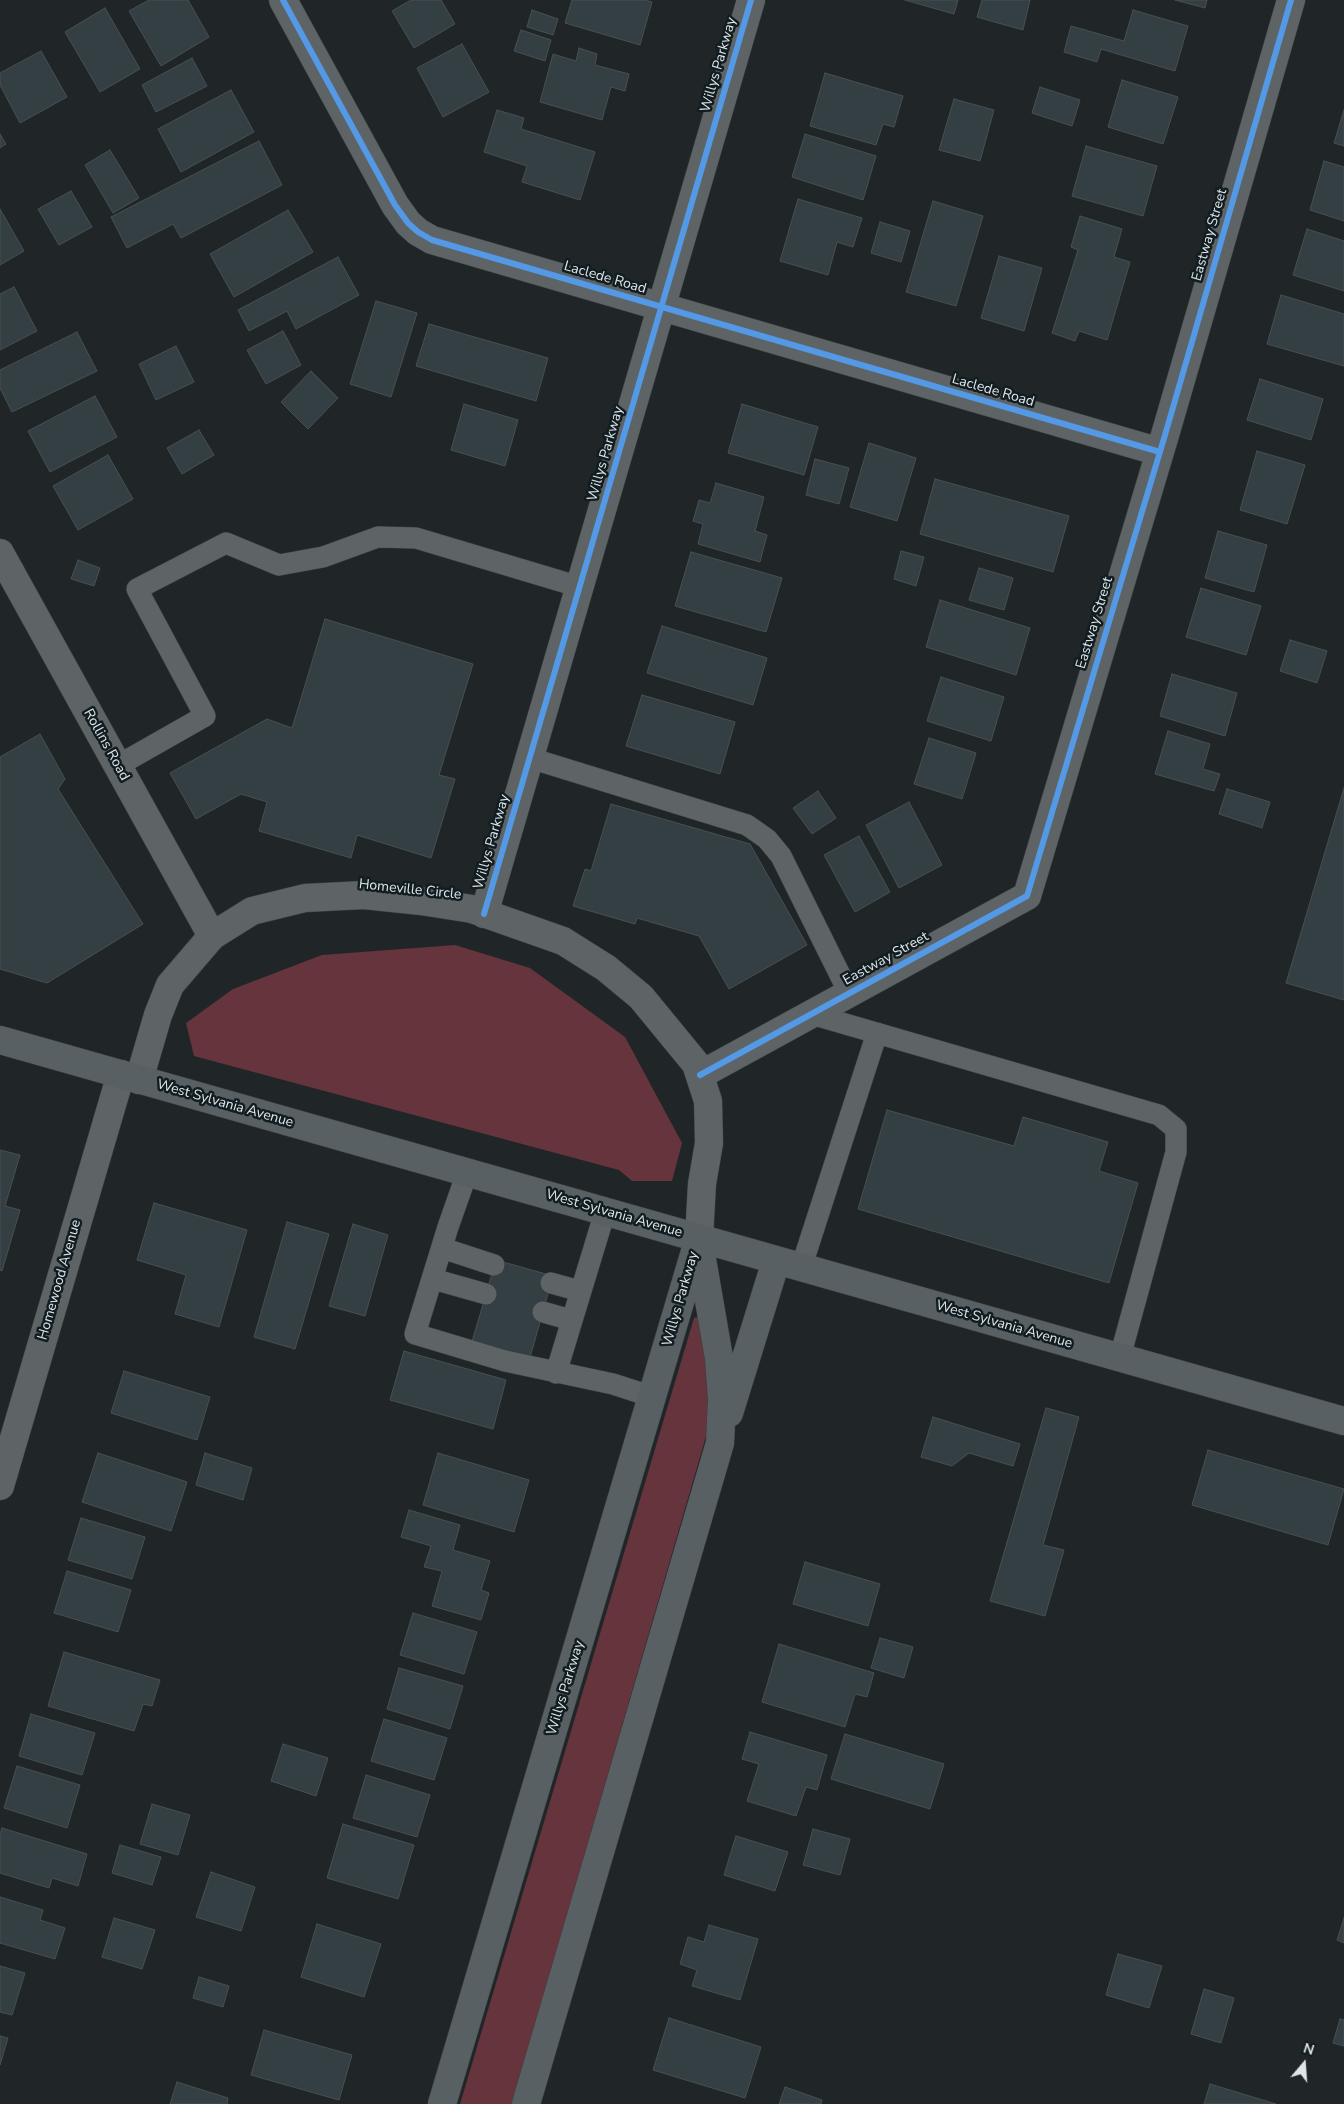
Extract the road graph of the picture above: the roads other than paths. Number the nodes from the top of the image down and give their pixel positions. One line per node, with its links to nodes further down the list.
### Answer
1 (283, 0): 4 (street, Laclede Road)
2 (751, 0): 4 (street, Willys Parkway)
3 (1291, 0): 5 (street, Eastway Street)
4 (661, 307): 5 (street, Laclede Road); 7 (street, Willys Parkway)
5 (1160, 452): 12 (street, Eastway Street)
6 (0, 553): 9 (street, Rollins Road)
7 (580, 587): 8 (street, Willys Parkway); 9 (lane)
8 (530, 758): 10 (street, Willys Parkway); 12 (lane)
9 (118, 766): 11 (street, Rollins Road)
10 (484, 914): 11 (street, Homeville Circle); 16 (street, Homeville Circle)
11 (212, 936): 17 (street, Homeville Circle)
12 (850, 993): 13 (street, Eastway Street)
13 (811, 1014): 14 (lane); 16 (street, Eastway Street)
14 (877, 1034): 22 (lane); 30 (lane)
15 (0, 1040): 17 (main road, West Sylvania Avenue)
16 (700, 1075): 20 (street, Homeville Circle)
17 (130, 1077): 18 (main road, West Sylvania Avenue); 35 (street, Homewood Avenue)
18 (467, 1173): 19 (main road, West Sylvania Avenue); 21 (lane)
19 (604, 1212): 20 (main road, West Sylvania Avenue); 26 (lane)
20 (698, 1238): 22 (main road, West Sylvania Avenue); 32 (main road, Willys Parkway); 34 (main road, Willys Parkway)
21 (442, 1248): 23 (lane); 24 (lane)
22 (789, 1264): 30 (main road, West Sylvania Avenue); 34 (main road)
23 (494, 1265)
24 (433, 1279): 27 (lane); 31 (lane)
25 (551, 1283): 26 (lane)
26 (580, 1291): 29 (lane)
27 (486, 1294)
28 (543, 1312): 29 (lane)
29 (571, 1320): 31 (lane)
30 (1120, 1357): 33 (main road, West Sylvania Avenue)
31 (556, 1373): 32 (lane)
32 (653, 1397): 36 (main road, Willys Parkway)
33 (1344, 1421)
34 (720, 1443): 37 (main road, Willys Parkway)
35 (0, 1486)
36 (442, 2104)
37 (526, 2104)

